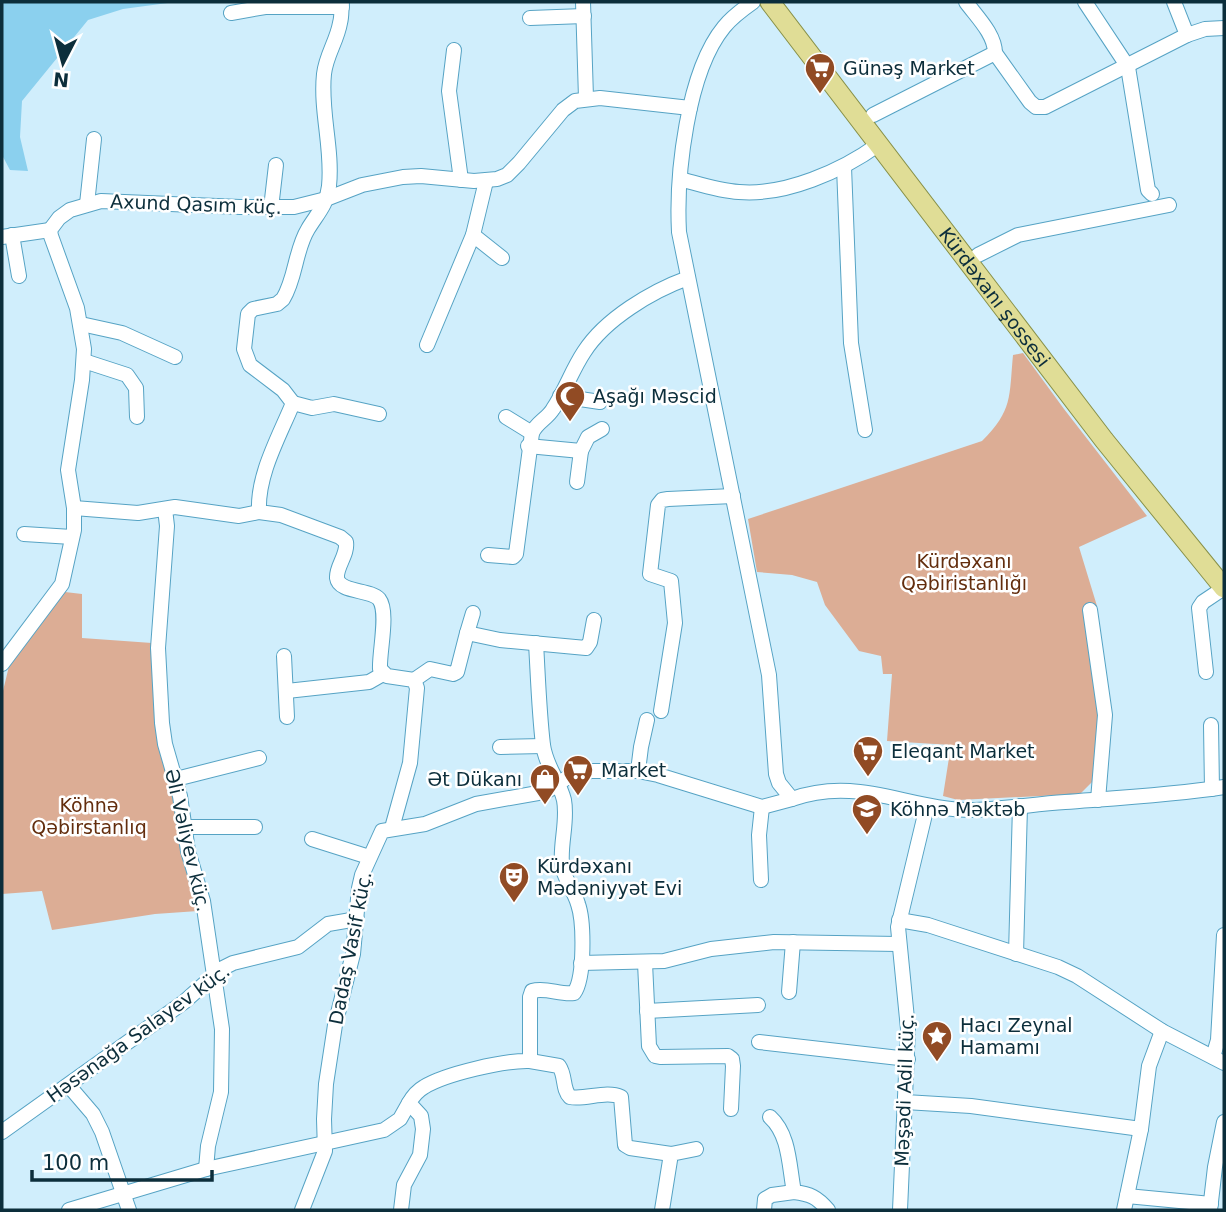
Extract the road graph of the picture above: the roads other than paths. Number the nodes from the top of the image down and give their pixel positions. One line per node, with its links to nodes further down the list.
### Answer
1 (753, 2): 17 (street)
2 (770, 2): 20 (main road, Kürdəxanı şossesi)
3 (786, 2): 18 (main road, Kürdəxanı şossesi)
4 (965, 2): 14 (street)
5 (1086, 2): 15 (street)
6 (1174, 2): 12 (street)
7 (342, 4): 9 (street); 27 (street)
8 (584, 9): 10 (street); 16 (street)
9 (231, 13)
10 (530, 18)
11 (1224, 28): 12 (street)
12 (1187, 35): 15 (street)
13 (454, 50): 24 (street)
14 (995, 52): 15 (street); 18 (street)
15 (1128, 67): 26 (street)
16 (586, 98): 17 (street); 25 (street)
17 (690, 108): 23 (street)
18 (873, 115): 34 (main road, Kürdəxanı şossesi)
19 (94, 139): 28 (street)
20 (879, 144): 22 (street); 50 (main road, Kürdəxanı şossesi)
21 (276, 164): 30 (street)
22 (844, 167): 23 (street); 49 (street)
23 (680, 179): 37 (street)
24 (461, 180): 25 (street, Axund Qasım küç.); 27 (street, Axund Qasım küç.)
25 (486, 181): 32 (street)
26 (1152, 194)
27 (326, 199): 30 (street, Axund Qasım küç.); 44 (street)
28 (87, 204): 30 (street, Axund Qasım küç.); 31 (street, Axund Qasım küç.)
29 (1169, 205): 34 (street)
30 (271, 208)
31 (50, 230): 33 (street); 38 (street)
32 (472, 234): 35 (street); 39 (street)
33 (7, 236): 36 (street)
34 (978, 255): 50 (main road, Kürdəxanı şossesi)
35 (502, 258)
36 (19, 276)
37 (688, 278): 42 (street); 54 (street)
38 (81, 324): 40 (street); 41 (street)
39 (428, 345)
40 (175, 357)
41 (84, 361): 46 (street); 55 (street)
42 (560, 396): 43 (street); 51 (street)
43 (600, 402)
44 (293, 403): 45 (street); 57 (street)
45 (379, 414)
46 (137, 417)
47 (506, 417): 51 (street)
48 (602, 429): 52 (street)
49 (864, 430)
50 (1109, 436): 61 (main road, Kürdəxanı şossesi); 62 (main road, Kürdəxanı şossesi)
51 (530, 439): 52 (street); 60 (street)
52 (580, 451): 53 (street)
53 (577, 482)
54 (733, 496): 75 (street); 86 (street)
55 (74, 508): 56 (street); 59 (street)
56 (166, 509): 57 (street); 83 (street, Əli Vəliyev küç.)
57 (259, 512): 72 (street)
58 (24, 534): 59 (street)
59 (72, 537): 68 (street)
60 (488, 555)
61 (1224, 571)
62 (1224, 588): 71 (street)
63 (1090, 610): 87 (street)
64 (473, 613): 66 (street)
65 (594, 621): 67 (street)
66 (467, 633): 67 (street); 73 (street)
67 (536, 643): 79 (street)
68 (6, 647): 70 (street)
69 (285, 656): 74 (street)
70 (2, 664)
71 (1206, 672)
72 (383, 674): 73 (street); 74 (street)
73 (414, 680): 93 (street, Dadaş Vasif küç.)
74 (287, 691): 76 (street)
75 (662, 710)
76 (287, 717)
77 (647, 720): 82 (street)
78 (1211, 725): 85 (street)
79 (544, 746): 80 (street); 84 (street)
80 (500, 747)
81 (259, 758): 83 (street)
82 (638, 771): 84 (street); 90 (street)
83 (176, 779): 91 (street, Əli Vəliyev küç.)
84 (558, 783): 93 (street); 104 (street)
85 (1221, 789): 87 (street)
86 (792, 799): 88 (street); 90 (street)
87 (1098, 800): 89 (street)
88 (927, 806): 89 (street); 98 (street, Məşədi Adil küç.)
89 (1020, 806): 103 (street)
90 (762, 807): 96 (street)
91 (185, 827): 92 (street); 106 (street, Əli Vəliyev küç.)
92 (255, 827)
93 (391, 828): 95 (street, Dadaş Vasif küç.)
94 (312, 839): 95 (street)
95 (369, 857): 97 (street, Dadaş Vasif küç.)
96 (761, 880)
97 (357, 919): 106 (street, Həsənağa Salayev küç.); 123 (street, Dadaş Vasif küç.)
98 (899, 920): 101 (street, Məşədi Adil küç.); 103 (street)
99 (1224, 935): 102 (street)
100 (793, 942): 101 (street); 105 (street); 107 (street)
101 (898, 944): 112 (street, Məşədi Adil küç.)
102 (1224, 953): 114 (street)
103 (1016, 954): 110 (street)
104 (581, 963): 105 (street); 113 (street)
105 (645, 963): 109 (street)
106 (213, 976): 115 (street, Həsənağa Salayev küç.); 126 (street, Əli Vəliyev küç.)
107 (789, 992)
108 (758, 1005): 109 (street)
109 (647, 1011): 118 (street)
110 (1162, 1031): 114 (street); 121 (street)
111 (759, 1042): 112 (street)
112 (908, 1059): 116 (street, Məşədi Adil küç.)
113 (530, 1060): 117 (street); 125 (street)
114 (1219, 1060)
115 (69, 1086): 122 (street, Həsənağa Salayev küç.); 128 (street)
116 (905, 1102): 121 (street); 138 (street, Məşədi Adil küç.)
117 (409, 1103): 123 (street); 134 (street)
118 (731, 1109)
119 (770, 1117): 127 (street)
120 (1224, 1122): 130 (street)
121 (1141, 1129): 129 (street)
122 (2, 1132)
123 (326, 1143): 126 (street); 133 (street, Dadaş Vasif küç.)
124 (696, 1149): 125 (street)
125 (671, 1154): 135 (street)
126 (206, 1169): 128 (street)
127 (794, 1192): 136 (street); 137 (street)
128 (123, 1195): 131 (street); 132 (street)
129 (1126, 1203): 130 (street)
130 (1210, 1207)
131 (69, 1210)
132 (129, 1210)
133 (302, 1210)
134 (401, 1210)
135 (662, 1210)
136 (764, 1210)
137 (828, 1210)
138 (900, 1210)

